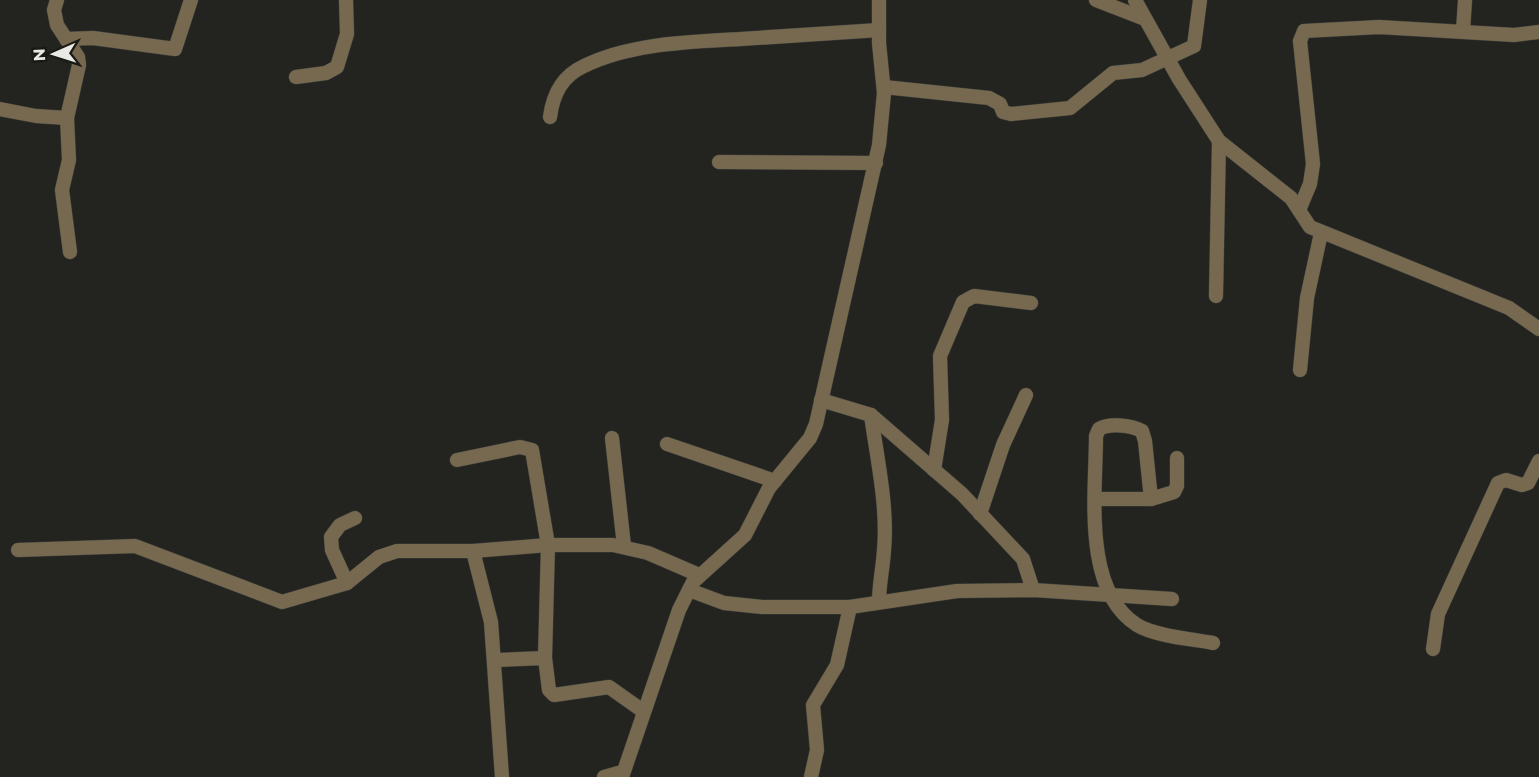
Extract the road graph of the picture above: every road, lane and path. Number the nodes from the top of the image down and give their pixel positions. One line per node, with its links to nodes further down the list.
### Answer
1 (57, 0): 13 (street)
2 (191, 0): 13 (street)
3 (346, 0): 15 (street)
4 (879, 0): 10 (street)
5 (1096, 0): 9 (street)
6 (1135, 0): 9 (street)
7 (1200, 0): 14 (street)
8 (1465, 0): 11 (street)
9 (1145, 19): 14 (street)
10 (879, 30): 16 (street); 18 (street)
11 (1463, 31): 12 (street); 23 (street)
12 (1539, 32)
13 (66, 39): 19 (street)
14 (1167, 57): 16 (street); 20 (street)
15 (296, 76)
16 (884, 87): 22 (street)
17 (0, 109): 19 (street)
18 (550, 117)
19 (67, 118): 25 (street)
20 (1219, 141): 23 (street); 26 (street)
21 (719, 162): 22 (street)
22 (876, 163): 31 (street)
23 (1299, 210): 24 (street)
24 (1321, 233): 28 (street); 29 (street)
25 (70, 252)
26 (1216, 296)
27 (1031, 303): 38 (street)
28 (1539, 329)
29 (1300, 370)
30 (1026, 395): 42 (street)
31 (821, 400): 32 (street); 39 (street)
32 (872, 415): 38 (street); 54 (street)
33 (612, 438): 45 (street)
34 (667, 444): 39 (street)
35 (1177, 458): 41 (street)
36 (458, 460): 44 (street)
37 (1539, 461): 57 (street)
38 (934, 470): 42 (street)
39 (775, 481): 48 (street)
40 (1096, 499): 41 (street); 41 (street); 52 (street)
41 (1151, 499)
42 (981, 514): 50 (street)
43 (355, 518): 49 (street)
44 (548, 545): 45 (street); 47 (street); 58 (street)
45 (624, 546): 48 (street)
46 (18, 550): 49 (street)
47 (473, 551): 49 (street); 59 (street)
48 (699, 575): 51 (street)
49 (347, 583)
50 (1033, 590): 52 (street); 54 (street)
51 (689, 591): 55 (street); 60 (street)
52 (1108, 594): 53 (street); 56 (street)
53 (1172, 599)
54 (879, 602): 55 (street)
55 (850, 607): 64 (street)
56 (1213, 644)
57 (1433, 649)
58 (546, 658): 59 (street); 60 (street)
59 (496, 660): 62 (street)
60 (643, 711): 61 (street)
61 (622, 774): 63 (street)
62 (502, 777)
63 (604, 777)
64 (811, 777)

